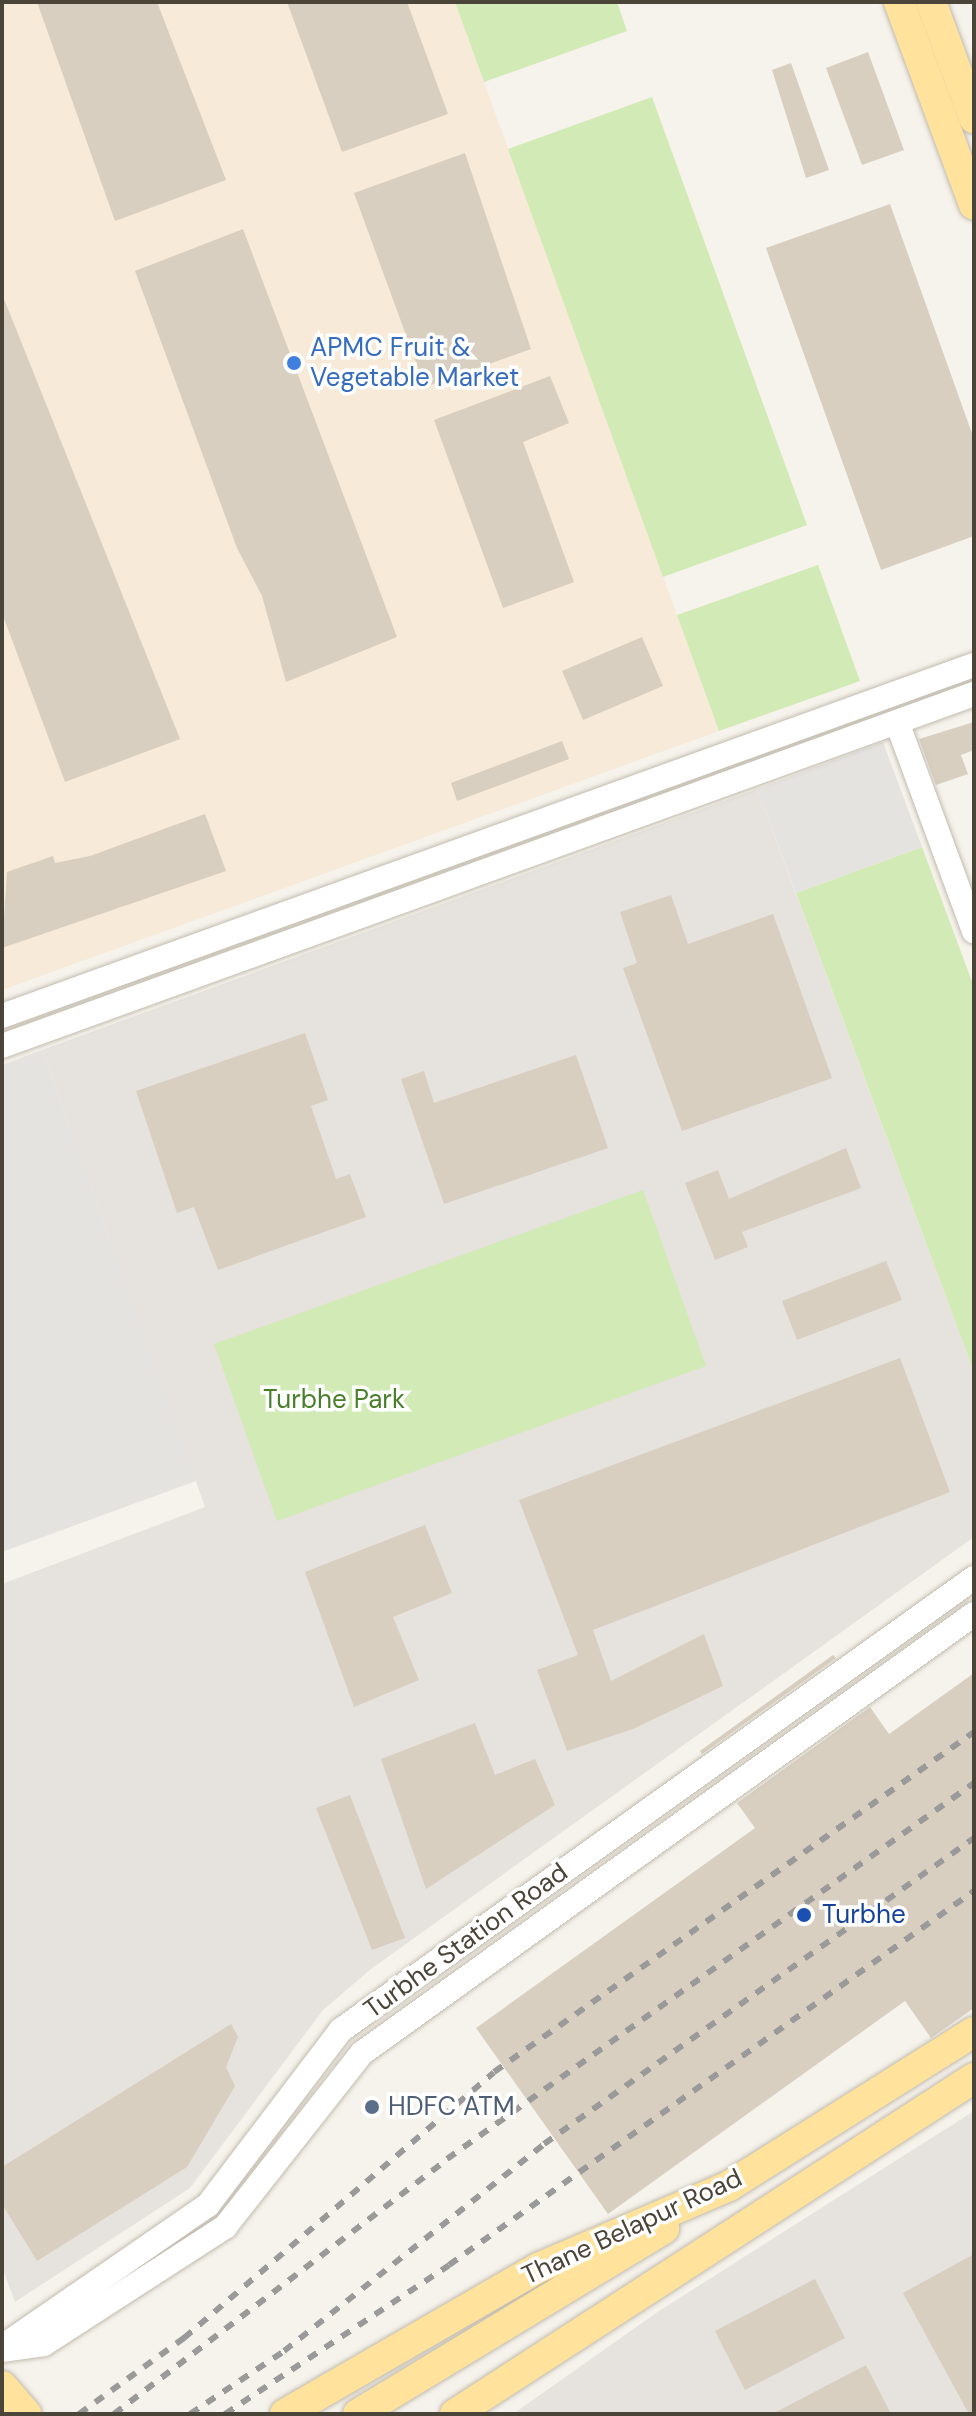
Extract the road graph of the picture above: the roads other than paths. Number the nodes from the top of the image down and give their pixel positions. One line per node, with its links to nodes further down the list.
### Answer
1 (899, 2): 4 (main road)
2 (931, 2): 3 (main road)
3 (974, 118)
4 (974, 205)
5 (974, 665): 9 (street)
6 (974, 694): 7 (street)
7 (897, 722): 8 (street); 10 (street)
8 (974, 931)
9 (2, 1016)
10 (2, 1046)
11 (974, 1578): 13 (street, Turbhe Station Road)
12 (974, 1614): 14 (street, Turbhe Station Road)
13 (786, 1712): 14 (street); 15 (street, Turbhe Station Road)
14 (804, 1736): 16 (street, Turbhe Station Road)
15 (536, 1891): 16 (street); 20 (street, Turbhe Station Road)
16 (553, 1915): 20 (street, Turbhe Station Road)
17 (974, 2032): 19 (main road, Thane Belapur Road)
18 (974, 2078): 25 (main road, Thane Belapur Road)
19 (729, 2186): 23 (main road, Thane Belapur Road); 24 (main road)
20 (2, 2348)
21 (2, 2386): 22 (main road)
22 (26, 2414)
23 (285, 2414)
24 (358, 2414)
25 (455, 2414)

